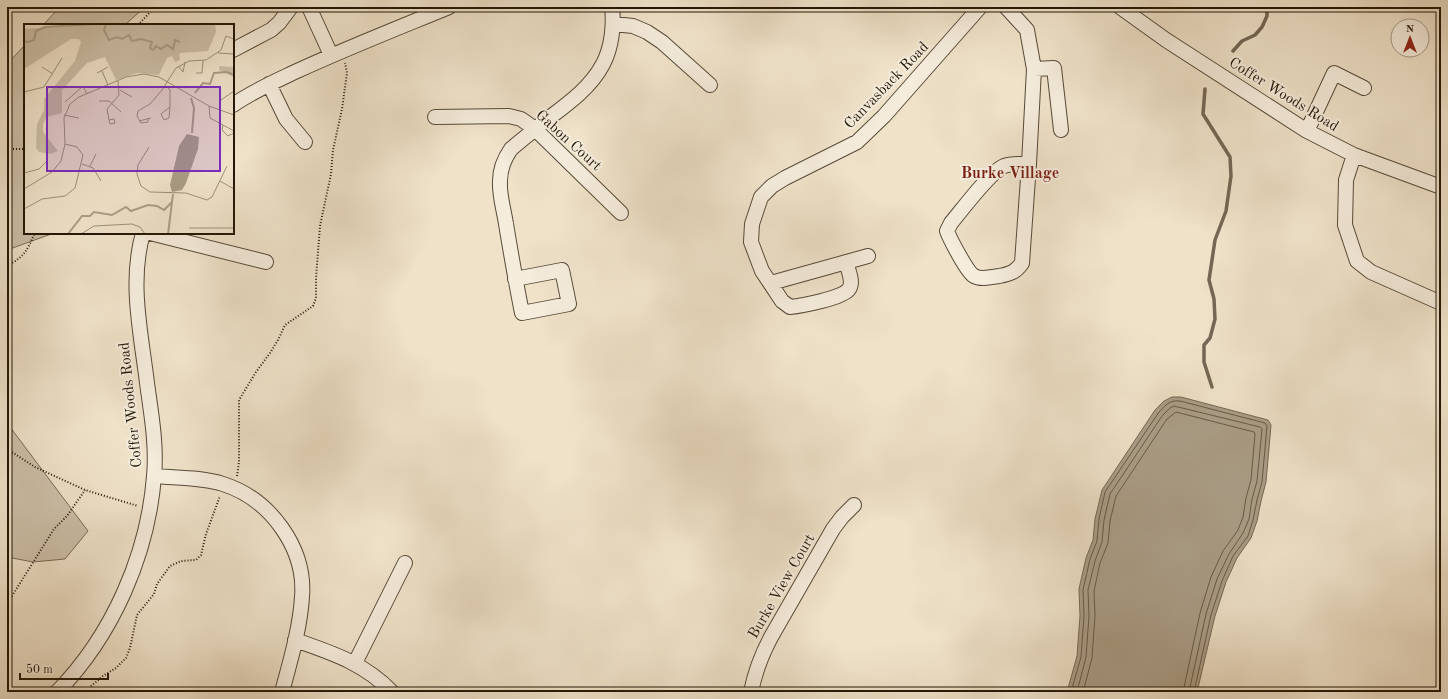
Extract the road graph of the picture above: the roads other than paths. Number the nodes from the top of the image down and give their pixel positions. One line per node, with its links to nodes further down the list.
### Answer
1 (291, 7): 9 (street)
2 (309, 7): 10 (street)
3 (449, 7): 10 (street)
4 (612, 7): 8 (street)
5 (980, 7): 31 (street, Canvasback Road)
6 (1006, 7): 11 (street)
7 (1120, 7): 19 (street, Coffer Woods Road)
8 (614, 24): 13 (street); 17 (street)
9 (234, 49)
10 (336, 53): 12 (street)
11 (1034, 69): 18 (street); 22 (street)
12 (270, 84): 15 (street); 20 (street)
13 (710, 85)
14 (1364, 88): 19 (street)
15 (234, 104)
16 (435, 117): 17 (street, Gabon Court)
17 (535, 129): 24 (street, Gabon Court); 30 (street)
18 (1061, 130)
19 (1307, 131): 21 (street, Coffer Woods Road)
20 (305, 142)
21 (1354, 156): 23 (street, Coffer Woods Road); 32 (street)
22 (1029, 164): 22 (street)
23 (1441, 187)
24 (621, 213)
25 (143, 234): 33 (street, Coffer Woods Road)
26 (154, 234): 28 (street)
27 (868, 256): 29 (street)
28 (266, 262)
29 (846, 262): 31 (street); 31 (street, Canvasback Road)
30 (515, 279)
31 (771, 283)
32 (1441, 304)
33 (154, 476): 36 (street); 38 (street, Coffer Woods Road)
34 (854, 505): 41 (street, Burke View Court)
35 (405, 563): 37 (street)
36 (295, 640): 37 (street); 39 (street)
37 (355, 663): 40 (street)
38 (56, 692)
39 (282, 692)
40 (392, 692)
41 (751, 692)

